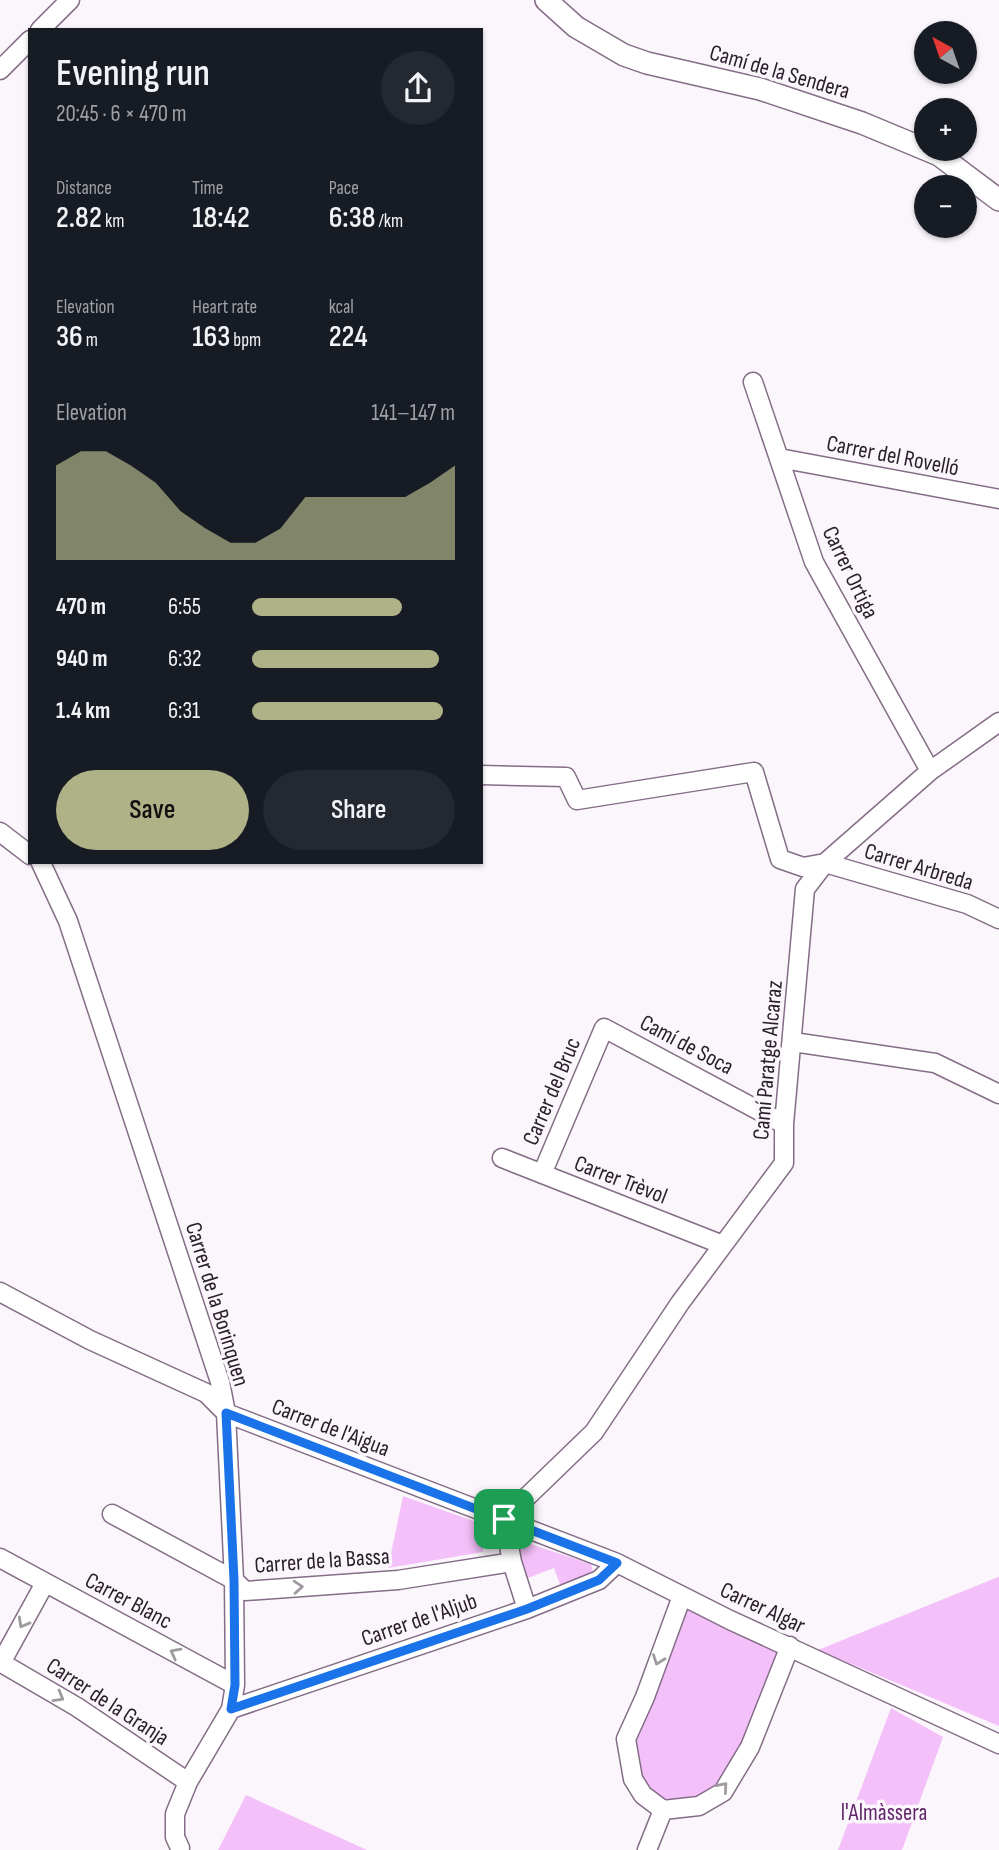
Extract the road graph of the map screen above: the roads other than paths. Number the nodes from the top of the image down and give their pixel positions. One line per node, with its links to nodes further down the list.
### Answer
1 (69, 0): 3 (street)
2 (546, 0): 6 (street, Camí de la Sendera)
3 (42, 28)
4 (28, 42): 5 (street)
5 (0, 71)
6 (999, 200)
7 (753, 382): 8 (street, Carrer Ortiga)
8 (779, 458): 9 (street, Carrer del Rovelló); 11 (street, Carrer Ortiga)
9 (999, 499)
10 (999, 722): 11 (street, Camí Paratge Alcaraz)
11 (930, 771): 15 (street, Camí Paratge Alcaraz)
12 (483, 775): 15 (street, Carrer Arbreda)
13 (0, 832): 14 (street)
14 (28, 853)
15 (825, 863): 17 (street, Carrer Arbreda); 19 (street, Camí Paratge Alcaraz)
16 (41, 864): 26 (street, Carrer de la Borinquen)
17 (999, 919)
18 (604, 1028): 21 (street, Camí de Soca); 23 (street, Carrer del Bruc)
19 (793, 1042): 20 (street); 21 (street, Camí Paratge Alcaraz)
20 (999, 1094)
21 (784, 1124): 24 (street, Camí Paratge Alcaraz)
22 (502, 1158): 23 (street, Carrer Trèvol)
23 (542, 1174): 24 (street, Carrer Trèvol)
24 (723, 1245): 28 (street, Camí Paratge Alcaraz)
25 (0, 1292): 26 (street, Carrer de l'Aigua)
26 (226, 1413): 28 (street, Carrer de l'Aigua); 32 (street, Carrer de la Borinquen)
27 (112, 1514): 32 (street, Carrer de la Bassa)
28 (504, 1519): 30 (street); 31 (street, Carrer Algar)
29 (0, 1558): 33 (street, Carrer Blanc)
30 (512, 1562): 32 (street, Carrer de la Bassa, one-way to 30); 35 (street)
31 (617, 1563): 34 (street, Carrer Algar); 35 (street, Carrer de l'Aljub)
32 (234, 1580): 38 (street, Carrer de la Borinquen)
33 (45, 1583): 37 (street, one-way to 37); 38 (street, Carrer Blanc, one-way to 33)
34 (682, 1596): 36 (street, Carrer Algar); 42 (street, one-way to 42)
35 (527, 1609): 39 (street, Carrer de l'Aljub)
36 (790, 1646): 40 (street, Carrer Algar); 42 (street, one-way to 36)
37 (0, 1662): 41 (street, Carrer de la Granja, one-way to 41)
38 (235, 1685): 39 (street, Carrer de la Borinquen)
39 (231, 1709): 41 (street, Carrer de la Borinquen)
40 (999, 1744)
41 (188, 1782): 43 (street, Carrer de la Borinquen)
42 (663, 1810): 44 (street)
43 (181, 1849)
44 (647, 1850)

